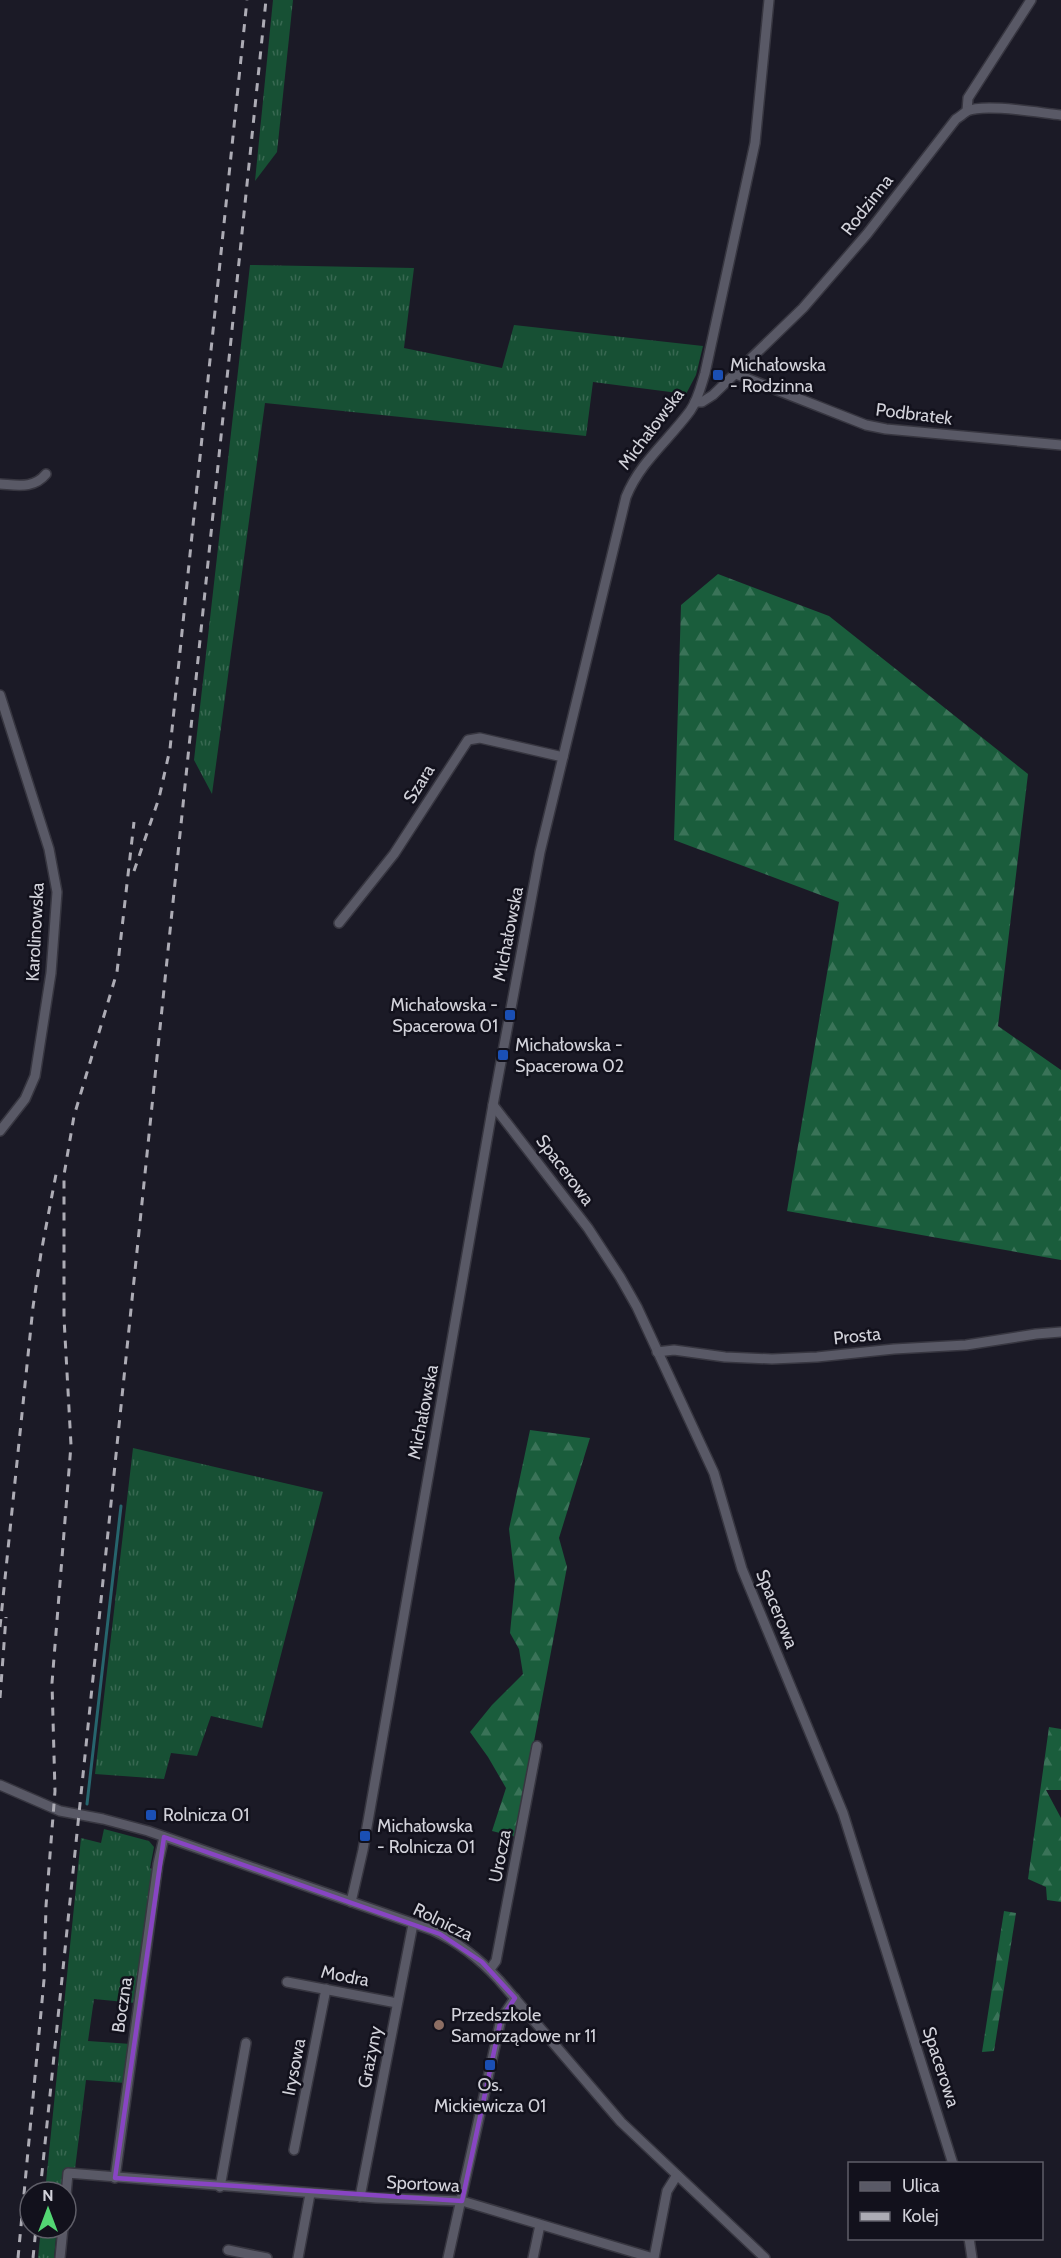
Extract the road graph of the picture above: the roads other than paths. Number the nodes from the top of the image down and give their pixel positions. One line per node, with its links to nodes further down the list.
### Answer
1 (769, 0): 6 (street, Michałowska)
2 (1031, 0): 3 (street, Rodzinna)
3 (967, 111): 4 (street); 5 (street, Rodzinna)
4 (1061, 115)
5 (736, 374): 6 (street, Rodzinna); 7 (street, Podbratek)
6 (695, 402): 11 (street, Michałowska)
7 (1061, 445)
8 (46, 474): 9 (street)
9 (0, 483)
10 (0, 695): 14 (street, Karolinowska)
11 (562, 758): 12 (street, Szara); 13 (street, Michałowska)
12 (339, 923)
13 (493, 1105): 16 (street, Spacerowa); 20 (street, Michałowska)
14 (0, 1131)
15 (1061, 1332): 16 (street, Prosta)
16 (657, 1352): 29 (street, Spacerowa)
17 (537, 1746): 22 (street, Urocza)
18 (0, 1785): 19 (street, Rolnicza)
19 (164, 1837): 20 (street, Rolnicza); 31 (street, Boczna)
20 (351, 1902): 21 (street, Rolnicza)
21 (413, 1924): 22 (street, Rolnicza); 26 (street, Grażyny)
22 (490, 1969): 25 (street, Rolnicza)
23 (287, 1982): 24 (street, Modra)
24 (326, 1989): 26 (street, Modra); 28 (street, Irysowa)
25 (515, 1998): 30 (street, Rolnicza); 36 (street)
26 (397, 2003): 35 (street, Grażyny)
27 (246, 2043): 33 (street)
28 (294, 2150)
29 (953, 2162)
30 (677, 2175): 46 (street); 47 (street, Rolnicza)
31 (116, 2178): 32 (street, Sportowa); 33 (street, Sportowa)
32 (67, 2180)
33 (220, 2187): 34 (street, Sportowa)
34 (310, 2194): 35 (street, Sportowa); 43 (street)
35 (360, 2197): 36 (street, Sportowa)
36 (462, 2201): 37 (street, Sportowa); 44 (street)
37 (540, 2225): 45 (street); 46 (street, Sportowa)
38 (62, 2240): 41 (street)
39 (969, 2240): 48 (street)
40 (228, 2250): 42 (street)
41 (60, 2258)
42 (267, 2258)
43 (298, 2258)
44 (448, 2258)
45 (533, 2258)
46 (654, 2258)
47 (765, 2258)
48 (972, 2258)

